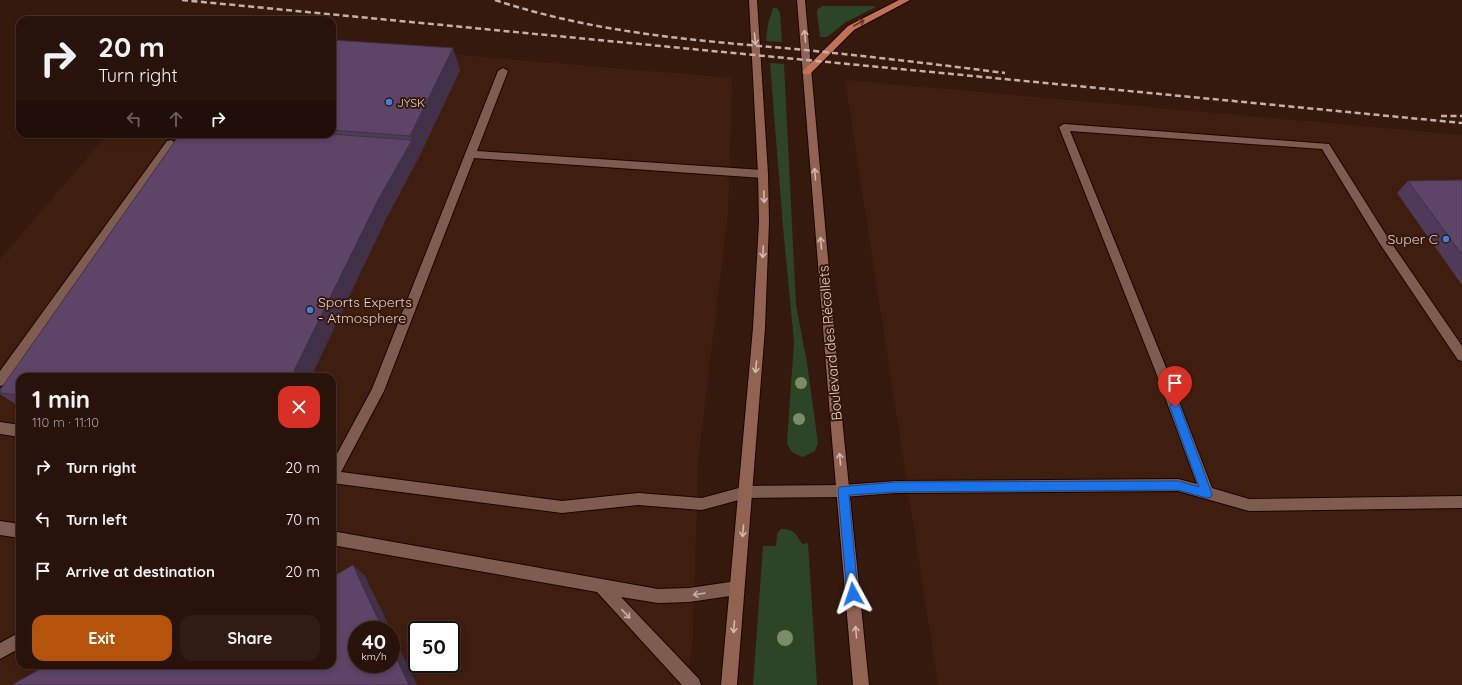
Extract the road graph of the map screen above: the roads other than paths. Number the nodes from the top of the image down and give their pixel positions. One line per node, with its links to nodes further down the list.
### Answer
1 (753, 0): 8 (main road, one-way to 8)
2 (801, 0): 5 (main road, Boulevard des Récollets, one-way to 2)
3 (906, 0): 5 (highway, one-way to 3)
4 (503, 71): 7 (lane)
5 (807, 72): 15 (main road, Boulevard des Récollets, one-way to 5)
6 (171, 143): 10 (lane)
7 (470, 154): 8 (lane); 13 (lane)
8 (763, 174): 16 (main road, one-way to 16)
9 (1462, 356): 17 (lane)
10 (0, 381)
11 (0, 428): 12 (lane)
12 (16, 430)
13 (336, 469)
14 (336, 477): 16 (lane)
15 (843, 491): 16 (lane); 17 (lane); 28 (main road, Boulevard des Récollets, one-way to 15)
16 (746, 492): 23 (main road, one-way to 23)
17 (1207, 494): 18 (lane)
18 (1462, 502)
19 (0, 528): 20 (lane)
20 (16, 530)
21 (336, 539): 22 (lane)
22 (600, 585): 23 (lane, one-way to 22); 26 (lane, one-way to 26)
23 (738, 588): 27 (main road, one-way to 27)
24 (16, 642): 25 (lane)
25 (0, 652)
26 (693, 685)
27 (729, 685)
28 (861, 685)

